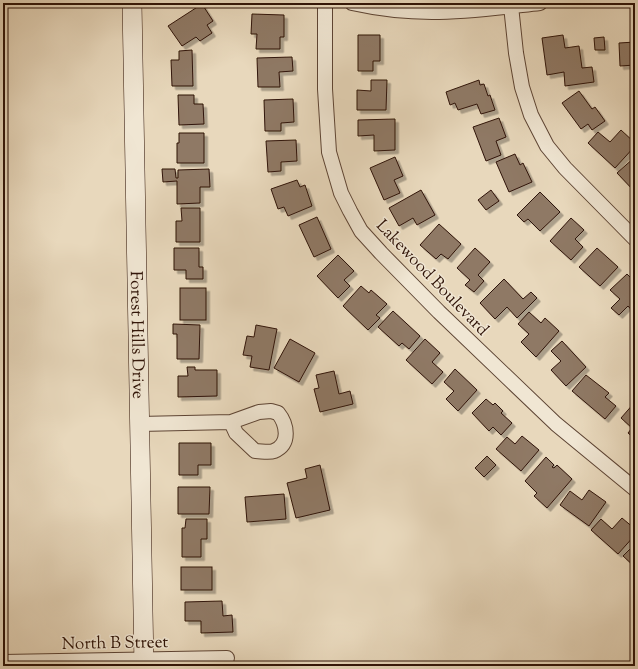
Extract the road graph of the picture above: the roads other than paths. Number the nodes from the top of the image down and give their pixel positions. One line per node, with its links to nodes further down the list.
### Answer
1 (132, 3): 8 (street, Forest Hills Drive)
2 (325, 3): 9 (street, Lakewood Boulevard)
3 (352, 3): 5 (street)
4 (540, 3): 5 (street)
5 (511, 6): 6 (street)
6 (635, 239)
7 (231, 422): 8 (street)
8 (139, 424): 12 (street, Forest Hills Drive)
9 (635, 489)
10 (227, 658): 12 (street, North B Street)
11 (3, 662): 12 (street, North B Street)
12 (144, 663)

